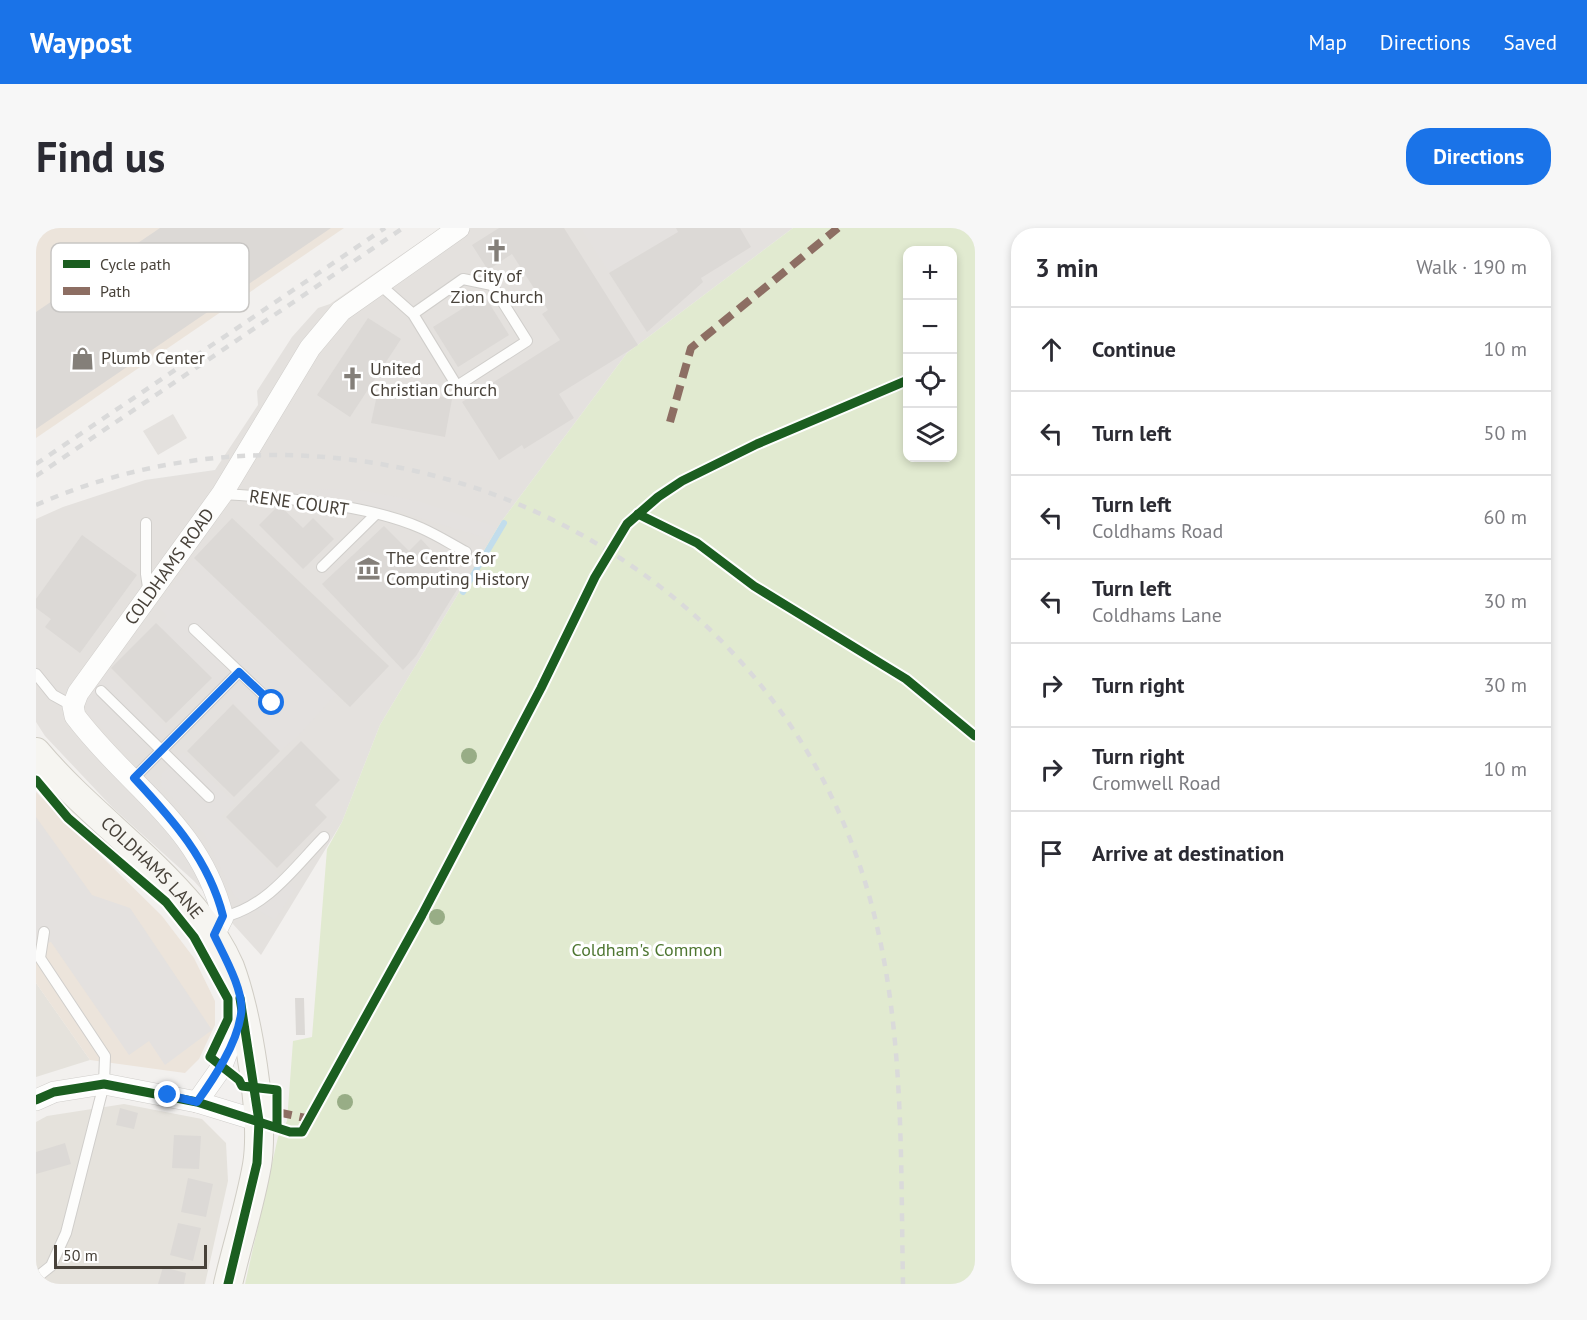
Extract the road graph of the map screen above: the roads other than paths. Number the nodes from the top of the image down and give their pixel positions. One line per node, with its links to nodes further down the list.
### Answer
1 (459, 228): 2 (street, COLDHAMS ROAD)
2 (378, 283): 3 (lane); 4 (street, COLDHAMS ROAD)
3 (413, 314): 3 (lane)
4 (222, 494): 5 (lane, RENE COURT); 9 (street, COLDHAMS ROAD)
5 (376, 514): 7 (lane, RENE COURT); 8 (lane, RENE COURT)
6 (146, 523): 9 (lane)
7 (466, 552)
8 (322, 567)
9 (149, 594): 15 (street, COLDHAMS ROAD)
10 (194, 629): 11 (lane)
11 (239, 672): 14 (lane); 16 (lane)
12 (36, 674): 15 (lane)
13 (101, 691): 16 (lane)
14 (272, 703)
15 (74, 706): 18 (street)
16 (161, 750): 18 (lane); 19 (lane)
17 (36, 752): 21 (street, COLDHAMS LANE)
18 (134, 778): 21 (street)
19 (209, 797)
20 (324, 837): 21 (lane)
21 (218, 926): 24 (street, COLDHAMS LANE)
22 (44, 932): 23 (lane)
23 (38, 958): 25 (lane)
24 (242, 1013): 27 (street); 28 (street, COLDHAMS LANE)
25 (104, 1084): 26 (street); 27 (street); 29 (lane)
26 (36, 1100)
27 (197, 1102): 28 (street)
28 (259, 1121): 30 (street, COLDHAMS LANE)
29 (36, 1278)
30 (228, 1284)

